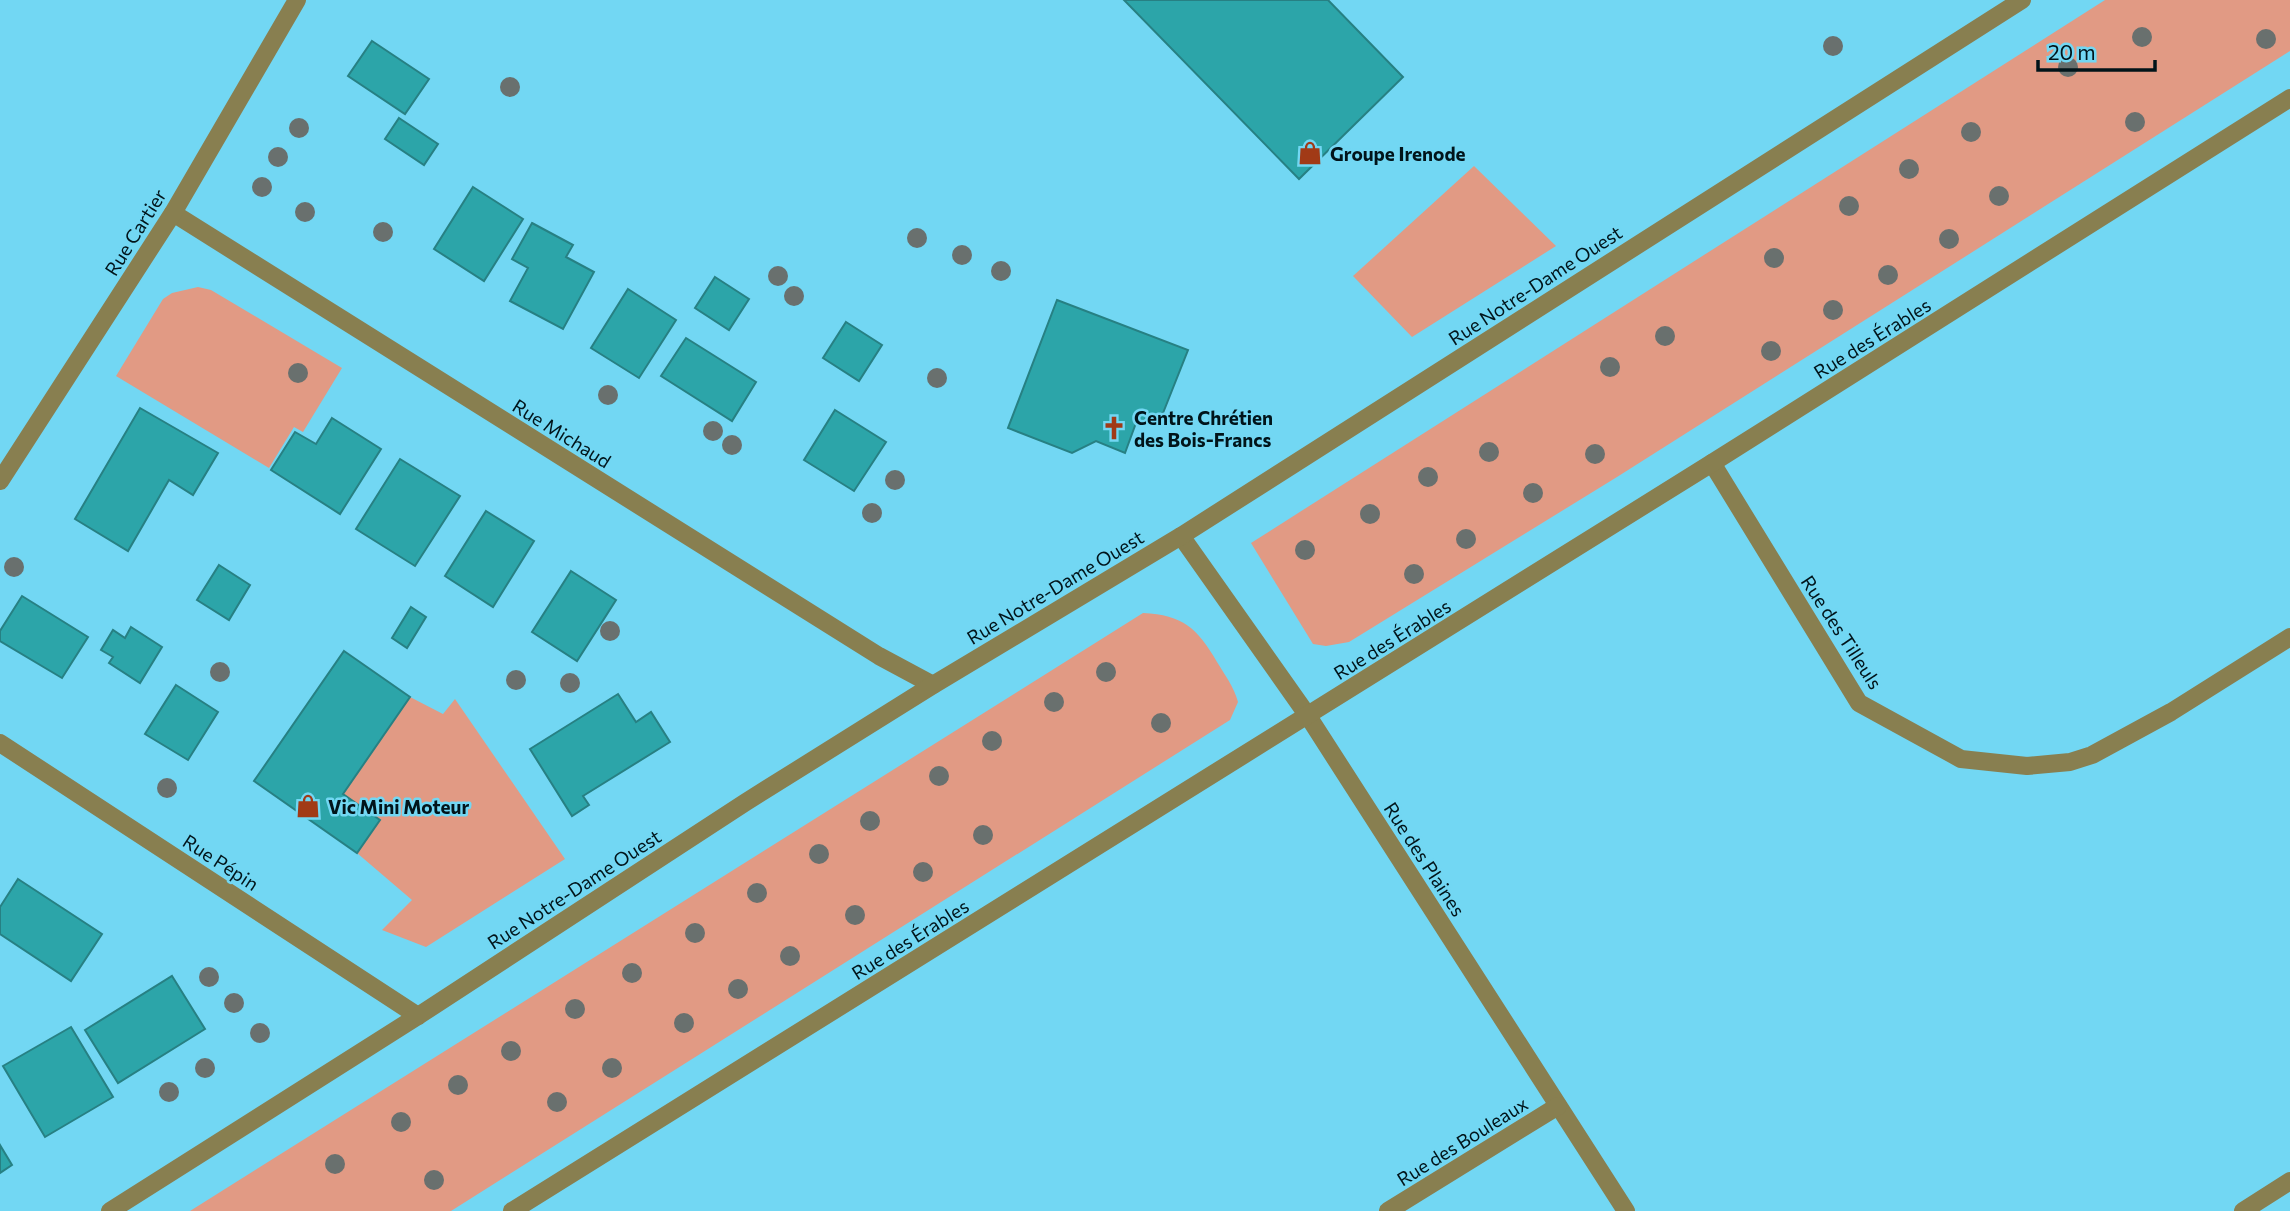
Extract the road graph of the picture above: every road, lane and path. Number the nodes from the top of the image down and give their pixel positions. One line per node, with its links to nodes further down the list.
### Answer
1 (297, 0): 4 (street, Rue Cartier)
2 (2022, 0): 7 (street, Rue Notre-Dame Ouest)
3 (2290, 98): 5 (street, Rue des Érables)
4 (173, 213): 6 (street, Rue Cartier); 9 (street, Rue Michaud)
5 (1712, 463): 8 (street, Rue des Tilleuls); 10 (street, Rue des Érables)
6 (0, 481)
7 (1181, 536): 9 (street, Rue Notre-Dame Ouest); 10 (street, Rue des Plaines)
8 (2290, 637)
9 (933, 685): 12 (street, Rue Notre-Dame Ouest)
10 (1308, 716): 13 (street, Rue des Plaines); 16 (street, Rue des Érables)
11 (0, 743): 12 (street, Rue Pépin)
12 (418, 1016): 15 (street, Rue Notre-Dame Ouest)
13 (1558, 1106): 17 (street, Rue des Bouleaux); 18 (street, Rue des Plaines)
14 (2290, 1181): 19 (street)
15 (110, 1211)
16 (512, 1211)
17 (1388, 1211)
18 (1626, 1211)
19 (2243, 1211)

